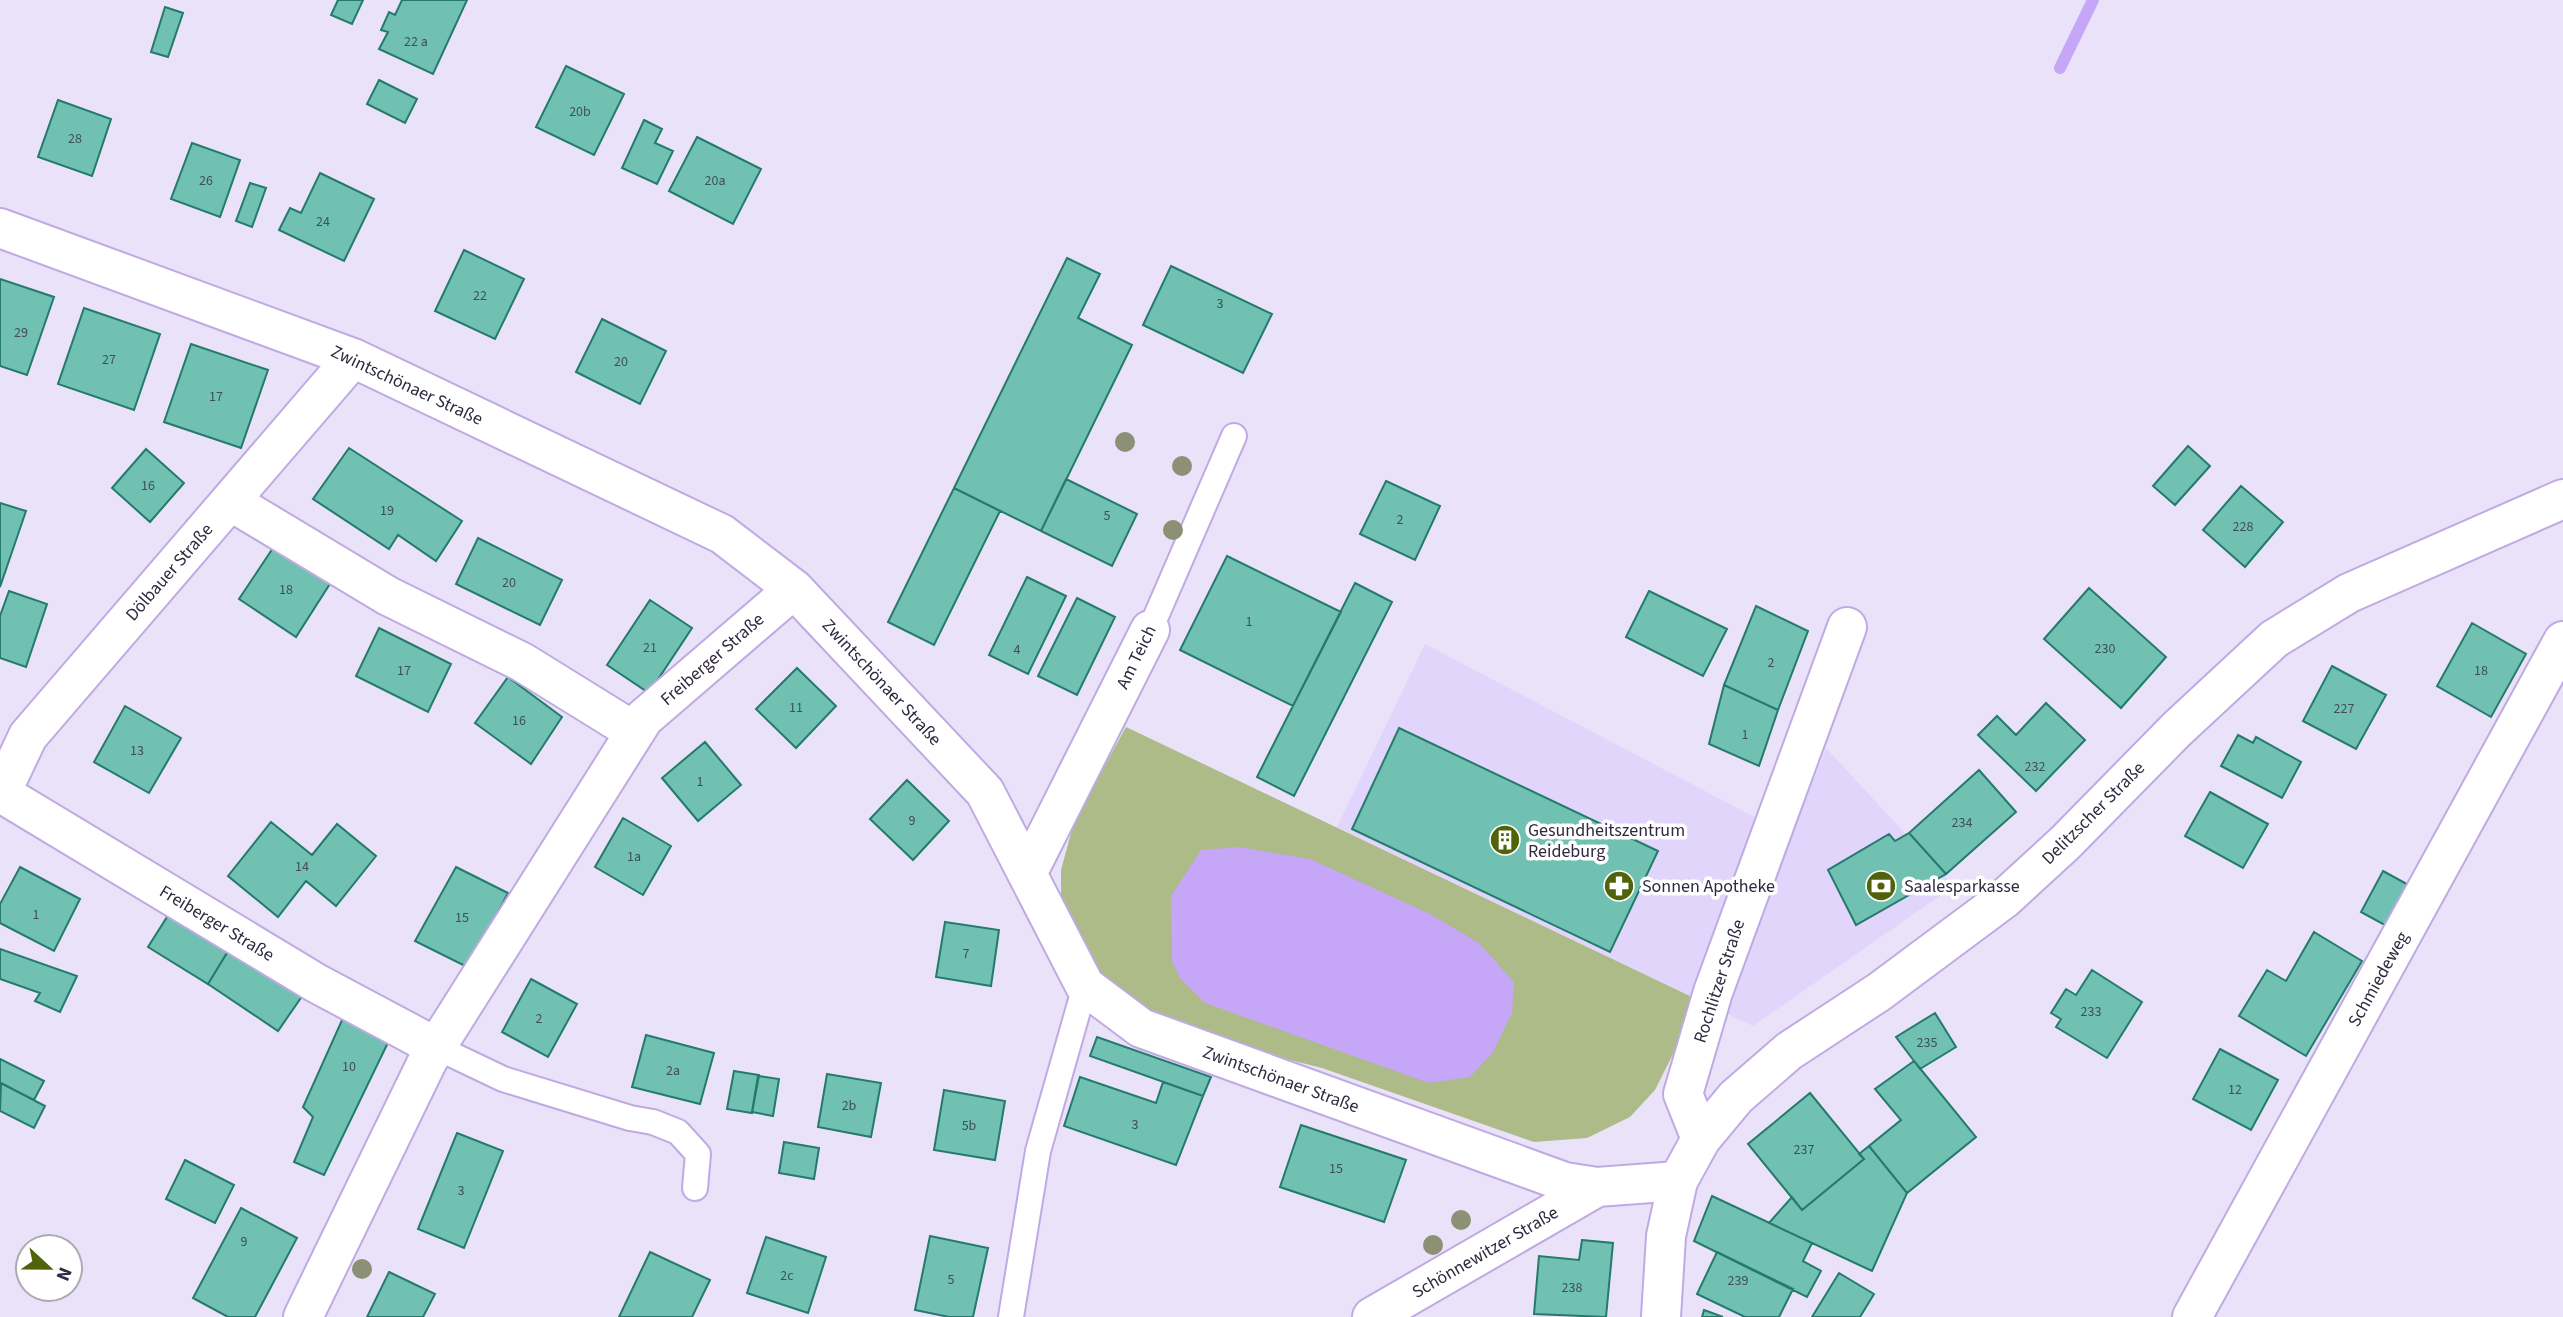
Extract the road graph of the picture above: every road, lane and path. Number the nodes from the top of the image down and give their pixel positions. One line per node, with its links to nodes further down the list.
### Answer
1 (0, 228): 2 (street, Zwintschönaer Straße)
2 (353, 358): 5 (street, Dölbauer Straße); 6 (street, Zwintschönaer Straße)
3 (1234, 436): 8 (lane, Am Teich)
4 (2563, 499): 15 (street, Delitzscher Straße)
5 (230, 501): 10 (street); 11 (street, Dölbauer Straße)
6 (794, 589): 10 (street, Freiberger Straße); 12 (street, Zwintschönaer Straße)
7 (1847, 627): 15 (street, Rochlitzer Straße)
8 (1150, 631): 12 (street, Am Teich)
9 (2563, 641): 23 (street, Schmiedeweg)
10 (635, 732): 14 (street, Freiberger Straße)
11 (0, 794): 14 (street, Freiberger Straße)
12 (1028, 872): 13 (street, Zwintschönaer Straße)
13 (1085, 986): 17 (street, Zwintschönaer Straße); 20 (lane)
14 (436, 1047): 18 (lane); 19 (street, Freiberger Straße)
15 (1701, 1139): 16 (street, Delitzscher Straße)
16 (1678, 1181): 17 (street, Zwintschönaer Straße); 22 (street, Delitzscher Straße)
17 (1597, 1187): 21 (street, Schönnewitzer Straße)
18 (695, 1188)
19 (303, 1317)
20 (1011, 1317)
21 (1372, 1317)
22 (1661, 1317)
23 (2192, 1317)

